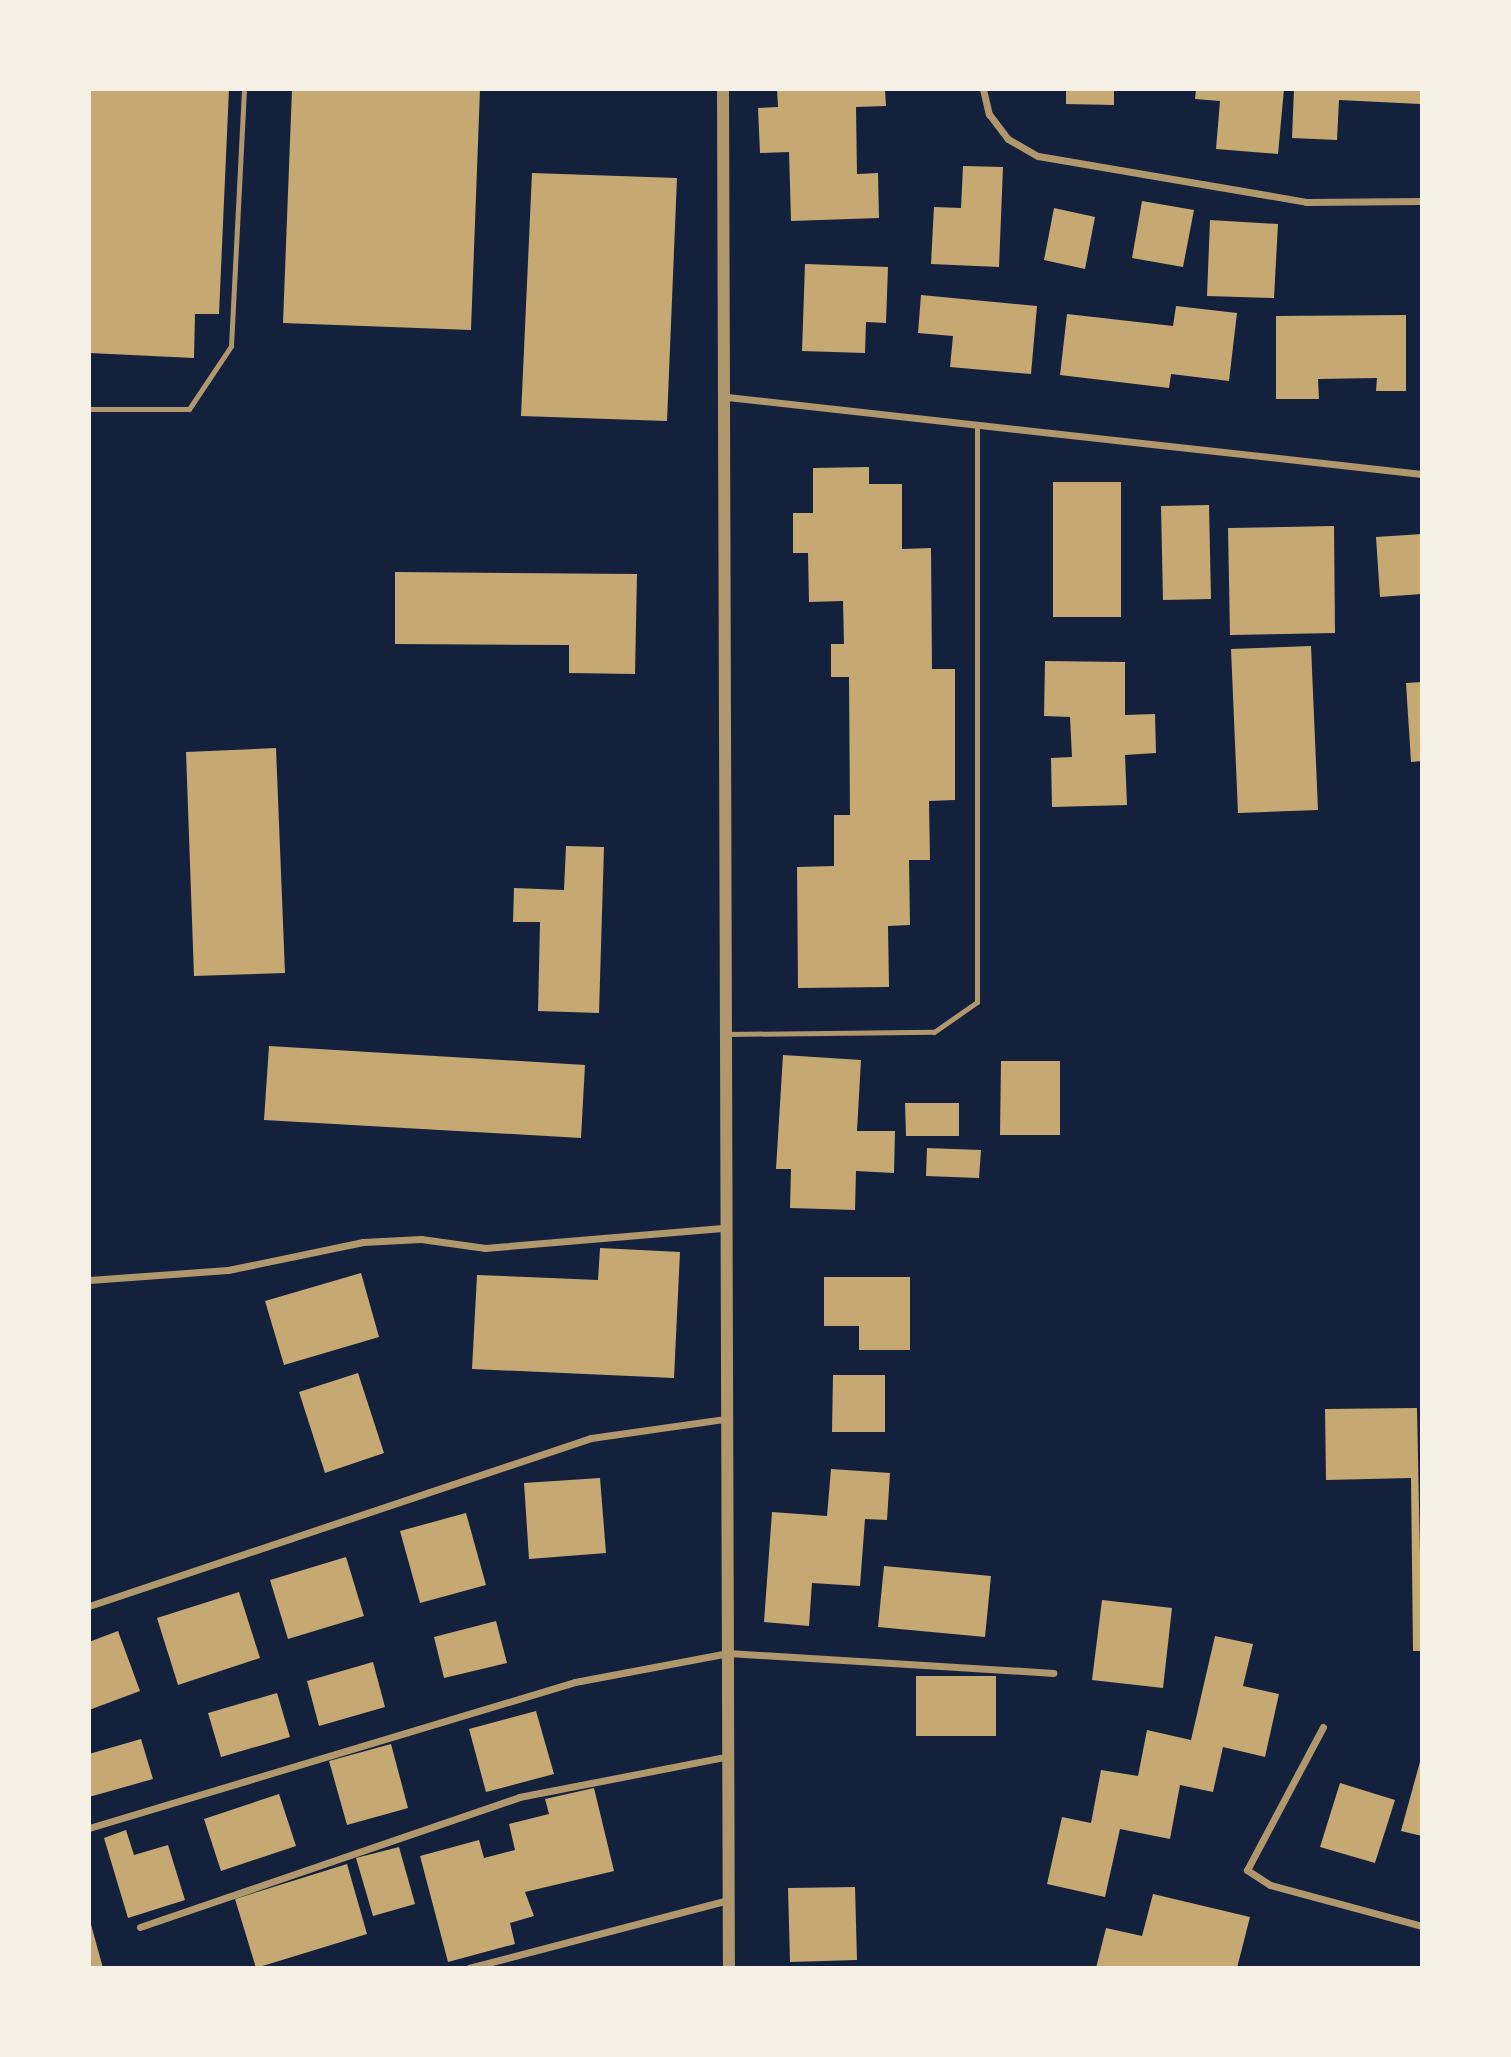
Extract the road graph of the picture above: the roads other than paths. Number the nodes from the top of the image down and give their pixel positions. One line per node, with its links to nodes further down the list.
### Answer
1 (244, 89): 6 (lane)
2 (723, 89): 5 (street)
3 (983, 89): 4 (street)
4 (1422, 201)
5 (727, 397): 7 (street); 9 (street)
6 (89, 409)
7 (977, 425): 8 (street); 9 (lane)
8 (1422, 474)
9 (727, 1034): 10 (street)
10 (725, 1228): 11 (street); 12 (street)
11 (89, 1280)
12 (724, 1419): 13 (street); 14 (street)
13 (89, 1606)
14 (728, 1653): 15 (street); 17 (street); 18 (street)
15 (1053, 1673)
16 (1322, 1727): 20 (street)
17 (729, 1756): 19 (street); 21 (street)
18 (89, 1828)
19 (728, 1900): 22 (street); 23 (street)
20 (1422, 1926)
21 (140, 1927)
22 (469, 1968)
23 (729, 1968)

